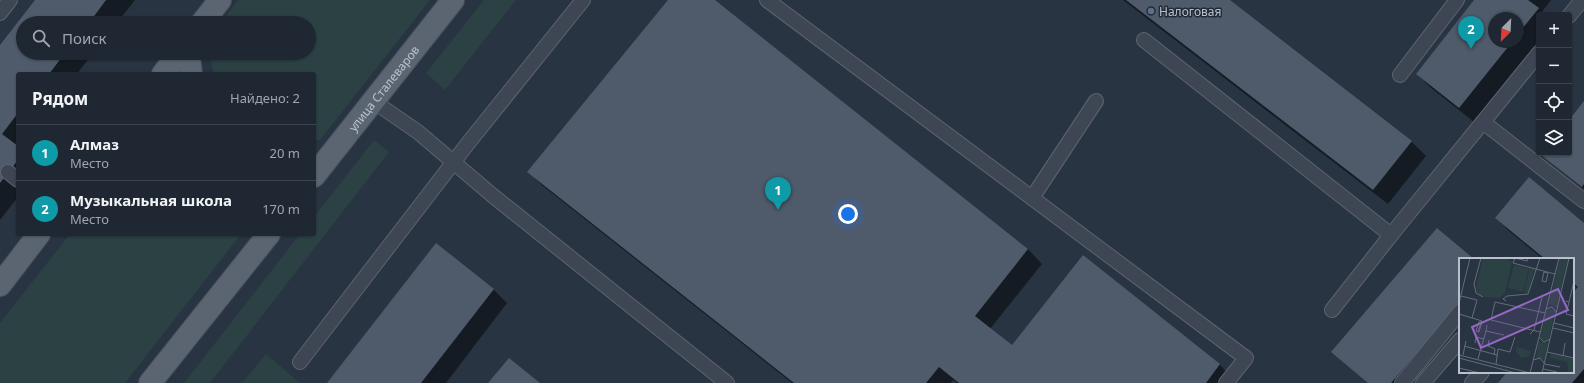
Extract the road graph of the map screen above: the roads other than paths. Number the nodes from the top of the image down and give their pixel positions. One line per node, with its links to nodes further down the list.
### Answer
1 (10, 0): 9 (lane)
2 (220, 0): 10 (main road)
3 (453, 0): 18 (main road, улица Сталеваров)
4 (582, 0): 22 (lane)
5 (767, 0): 24 (lane)
6 (1457, 0): 17 (lane)
7 (1582, 0): 8 (lane)
8 (1572, 12)
9 (0, 13)
10 (207, 16)
11 (1144, 40): 26 (lane)
12 (1536, 57): 20 (lane)
13 (173, 60): 15 (main road)
14 (189, 60): 16 (main road)
15 (164, 72)
16 (191, 72)
17 (1400, 75)
18 (373, 101): 21 (main road, улица Сталеваров); 22 (lane)
19 (1096, 101): 24 (lane)
20 (1483, 122): 25 (lane); 26 (lane)
21 (323, 156): 23 (main road, улица Сталеваров)
22 (453, 163): 33 (lane); 36 (lane)
23 (316, 172)
24 (1032, 198): 37 (lane)
25 (1584, 201)
26 (1391, 235): 30 (lane)
27 (37, 236): 29 (main road)
28 (267, 236): 35 (main road)
29 (0, 285)
30 (1332, 310)
31 (1459, 313): 38 (lane)
32 (1459, 341): 39 (lane)
33 (300, 362)
34 (1481, 373): 40 (lane)
35 (150, 383)
36 (728, 383)
37 (1226, 383)
38 (1402, 383)
39 (1423, 383)
40 (1472, 383)

